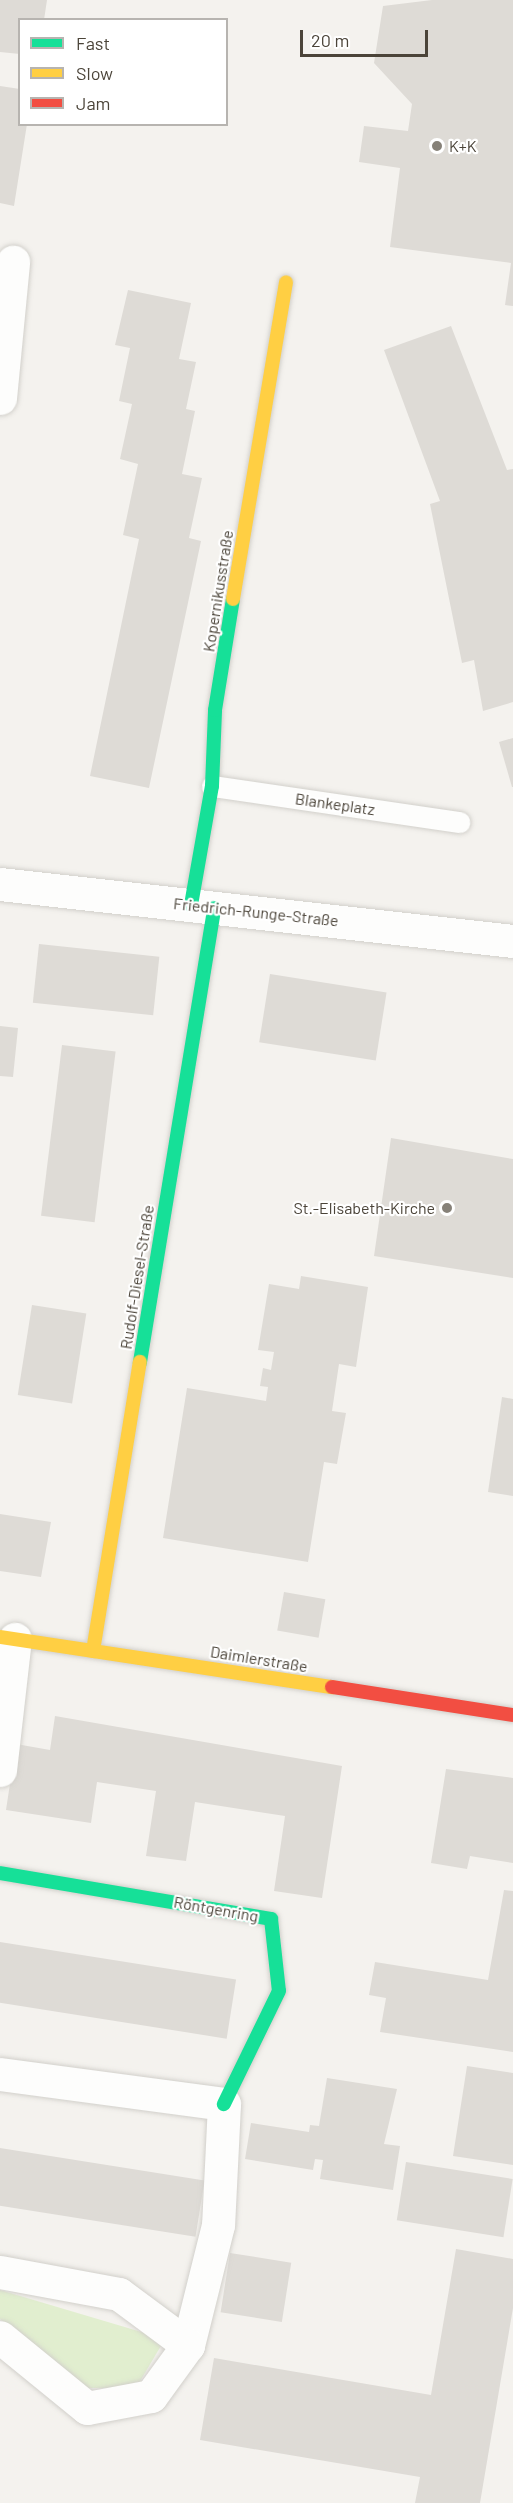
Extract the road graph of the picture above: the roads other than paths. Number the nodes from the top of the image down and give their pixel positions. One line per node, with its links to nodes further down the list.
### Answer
1 (13, 262): 3 (street)
2 (286, 282): 4 (street, Kopernikusstraße)
3 (0, 398)
4 (212, 786): 5 (lane, Blankeplatz); 7 (street, Kopernikusstraße)
5 (459, 822)
6 (0, 884): 7 (street, Friedrich-Runge-Straße)
7 (202, 907): 8 (street, Friedrich-Runge-Straße); 10 (street, Rudolf-Diesel-Straße)
8 (513, 940)
9 (7, 1638): 10 (street, Daimlerstraße); 12 (street)
10 (93, 1651): 11 (street, Daimlerstraße)
11 (513, 1715)
12 (0, 1770)
13 (0, 1873): 15 (street, Röntgenring)
14 (0, 2074): 15 (street)
15 (224, 2104): 18 (street, Röntgenring)
16 (0, 2272): 18 (street)
17 (0, 2337): 18 (street, Röntgenring)
18 (188, 2344)

